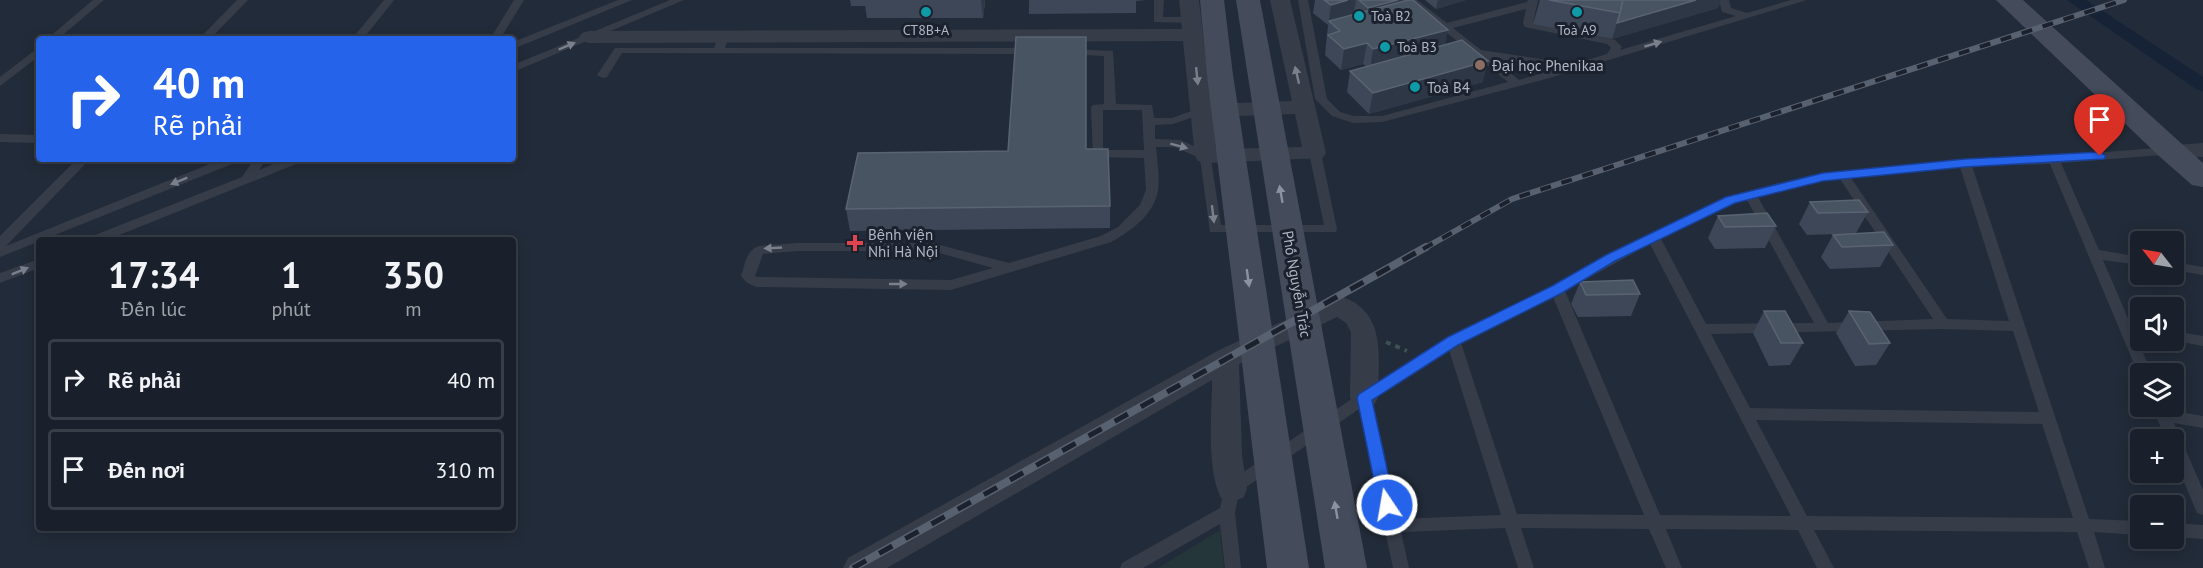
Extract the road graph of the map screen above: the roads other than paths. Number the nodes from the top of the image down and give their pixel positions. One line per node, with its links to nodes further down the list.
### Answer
1 (99, 0): 20 (lane)
2 (243, 0): 21 (lane)
3 (389, 0): 22 (lane)
4 (519, 0): 23 (lane)
5 (627, 0): 26 (lane)
6 (679, 0): 24 (lane)
7 (1159, 0): 18 (lane)
8 (1212, 0): 102 (main road, one-way to 102)
9 (1248, 0): 103 (main road, Phố Nguyễn Trác, one-way to 9)
10 (1280, 0): 38 (street, one-way to 10)
11 (1303, 0): 36 (lane)
12 (1411, 0): 19 (lane)
13 (1724, 0): 17 (lane)
14 (1802, 0): 17 (lane)
15 (2008, 0): 45 (main road)
16 (1533, 2): 19 (lane); 31 (lane)
17 (1746, 16): 31 (lane, one-way to 17)
18 (1191, 19): 25 (street); 39 (street, one-way to 39)
19 (1444, 27): 30 (lane)
20 (56, 36)
21 (207, 36)
22 (359, 36)
23 (497, 36)
24 (589, 37): 25 (street); 33 (lane, one-way to 24)
25 (721, 44): 27 (lane); 34 (lane)
26 (516, 45)
27 (1040, 51)
28 (1063, 52): 37 (lane)
29 (36, 53): 35 (lane)
30 (1476, 53): 32 (lane); 36 (lane)
31 (1611, 57): 32 (lane)
32 (1575, 67): 36 (lane)
33 (516, 68)
34 (603, 75)
35 (0, 83)
36 (1516, 83)
37 (1110, 107): 40 (lane); 43 (lane)
38 (1305, 107): 39 (street); 46 (street)
39 (1200, 111): 40 (lane); 47 (street)
40 (1149, 122): 43 (lane)
41 (0, 138): 42 (lane)
42 (36, 139)
43 (1150, 148): 47 (lane, one-way to 47); 67 (lane)
44 (2203, 150): 45 (street)
45 (2169, 151): 48 (lane); 56 (main road)
46 (1315, 153): 47 (street); 47 (lane, one-way to 46)
47 (1206, 156)
48 (2054, 160): 53 (lane); 64 (lane)
49 (81, 162): 62 (lane)
50 (226, 162): 58 (lane, one-way to 58)
51 (258, 162): 55 (lane)
52 (289, 162): 55 (lane)
53 (1965, 163): 54 (lane); 73 (lane)
54 (1843, 175): 57 (lane); 72 (lane)
55 (247, 178): 59 (lane)
56 (2203, 178)
57 (1750, 195): 60 (lane); 75 (lane)
58 (40, 237)
59 (102, 237)
60 (1653, 237): 71 (lane); 77 (lane)
61 (36, 238): 63 (lane, one-way to 63)
62 (0, 244)
63 (0, 253)
64 (2094, 254): 65 (lane); 74 (lane)
65 (2130, 259)
66 (36, 264): 70 (lane, one-way to 66)
67 (1010, 268): 67 (lane, one-way to 67)
68 (2184, 268): 69 (lane)
69 (2203, 271)
70 (0, 279)
71 (1557, 290): 79 (lane); 92 (lane)
72 (1943, 324): 73 (lane); 75 (lane)
73 (2018, 327): 87 (lane)
74 (2125, 327): 76 (lane); 82 (lane)
75 (1824, 328): 77 (lane)
76 (2130, 328)
77 (1701, 329): 84 (lane)
78 (2184, 338): 80 (lane)
79 (1453, 341): 83 (lane); 91 (lane)
80 (2203, 341)
81 (1225, 360): 83 (street); 89 (street); 99 (street)
82 (2140, 363)
83 (1364, 398): 89 (lane); 95 (lane)
84 (1745, 414): 87 (lane); 93 (lane)
85 (2164, 417): 90 (lane)
86 (2184, 417): 88 (lane)
87 (2048, 418): 94 (lane)
88 (2203, 422)
89 (1230, 500): 100 (lane); 101 (lane)
90 (2203, 508)
91 (1512, 521): 92 (lane); 95 (lane); 105 (lane)
92 (1655, 522): 93 (lane); 106 (lane)
93 (1802, 523): 94 (lane); 107 (lane)
94 (2083, 525): 96 (lane); 108 (lane)
95 (1392, 526): 104 (lane)
96 (2130, 527)
97 (2184, 530): 98 (lane)
98 (2203, 531)
99 (859, 568)
100 (1128, 568)
101 (1233, 568)
102 (1288, 568)
103 (1346, 568)
104 (1401, 568)
105 (1526, 568)
106 (1674, 568)
107 (1826, 568)
108 (2097, 568)

